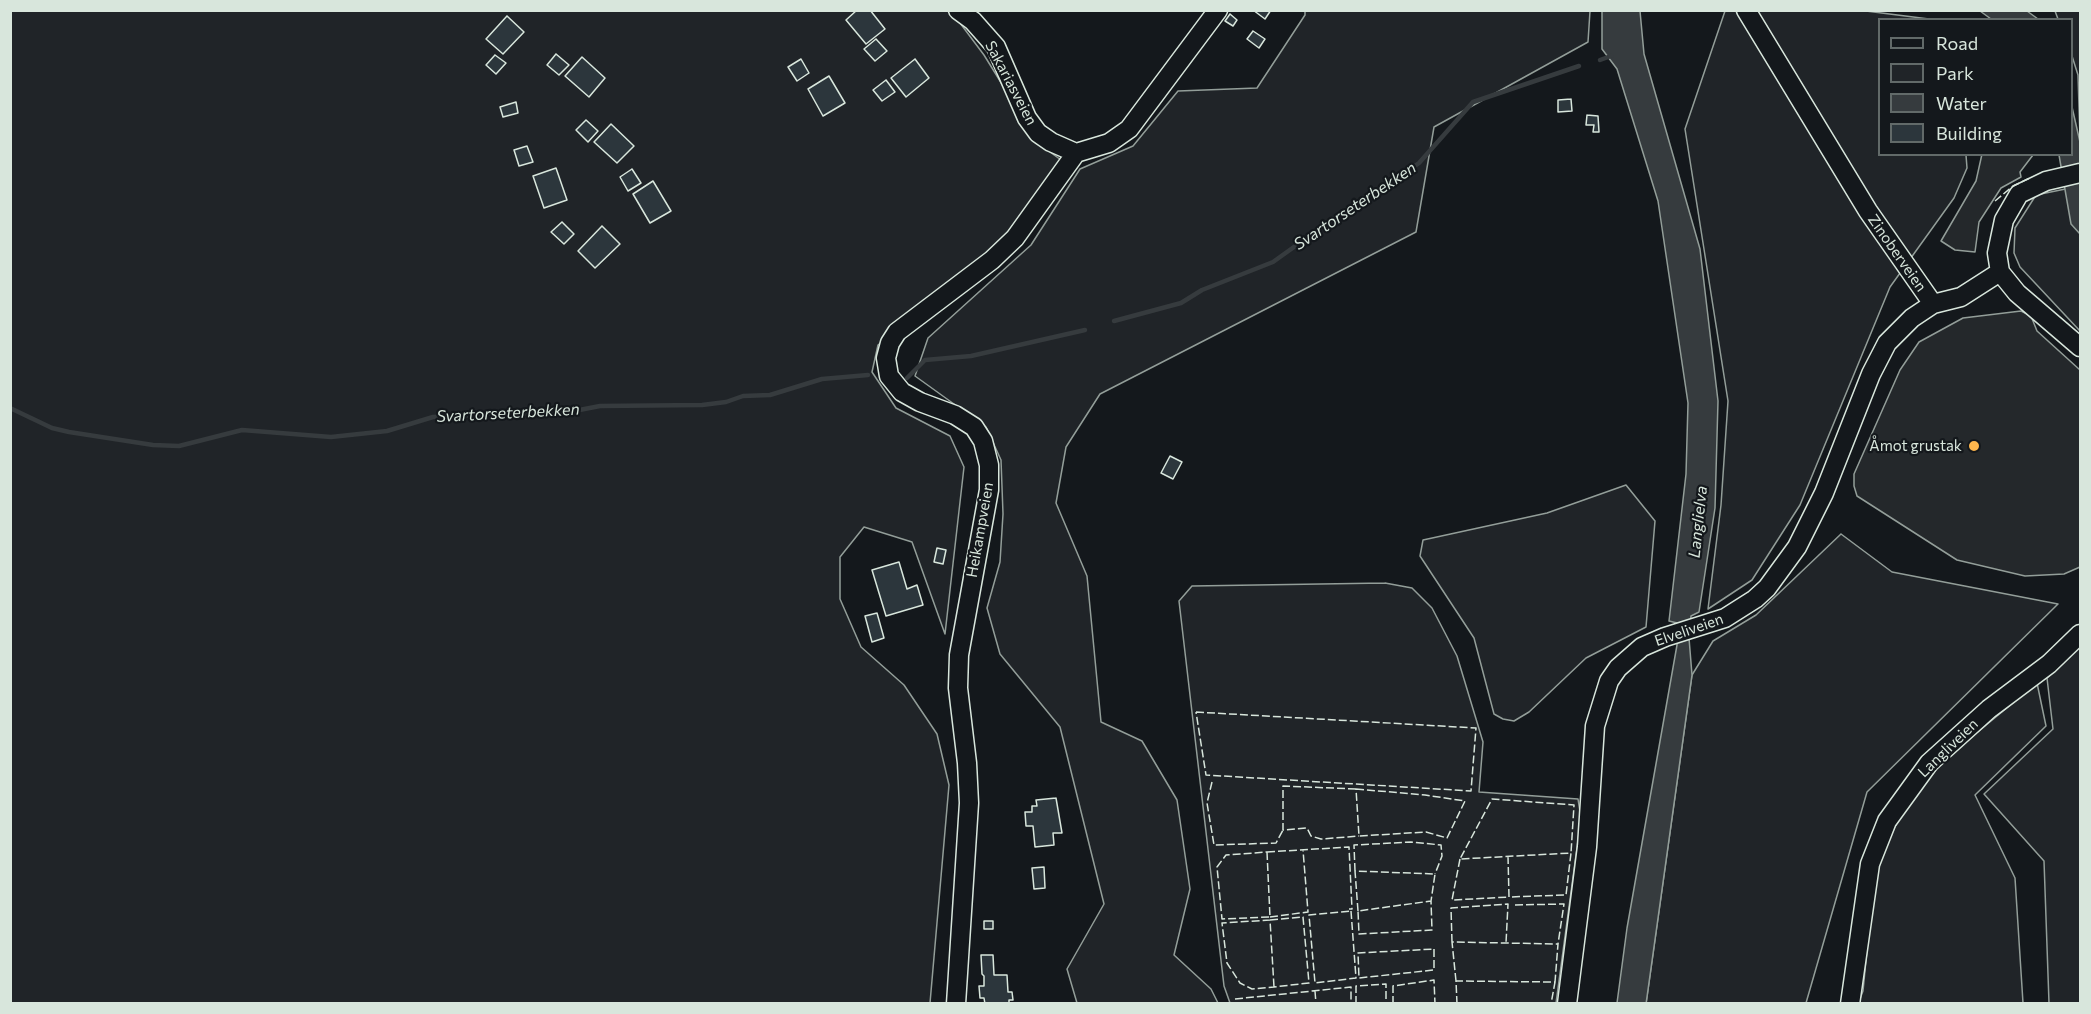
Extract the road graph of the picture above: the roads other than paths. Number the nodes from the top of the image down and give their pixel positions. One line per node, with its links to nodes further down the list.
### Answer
1 (958, 10): 4 (street, Sakariasveien)
2 (1218, 10): 4 (street)
3 (1746, 10): 7 (street, Zinoberveien)
4 (1076, 153): 10 (street, Heikampveien)
5 (2080, 173): 6 (street)
6 (2000, 272): 7 (street, Zinoberveien); 8 (street)
7 (1933, 304): 11 (street, Elveliveien)
8 (2080, 347)
9 (2080, 634): 12 (street, Langliveien)
10 (956, 1004)
11 (1567, 1004)
12 (1850, 1004)

